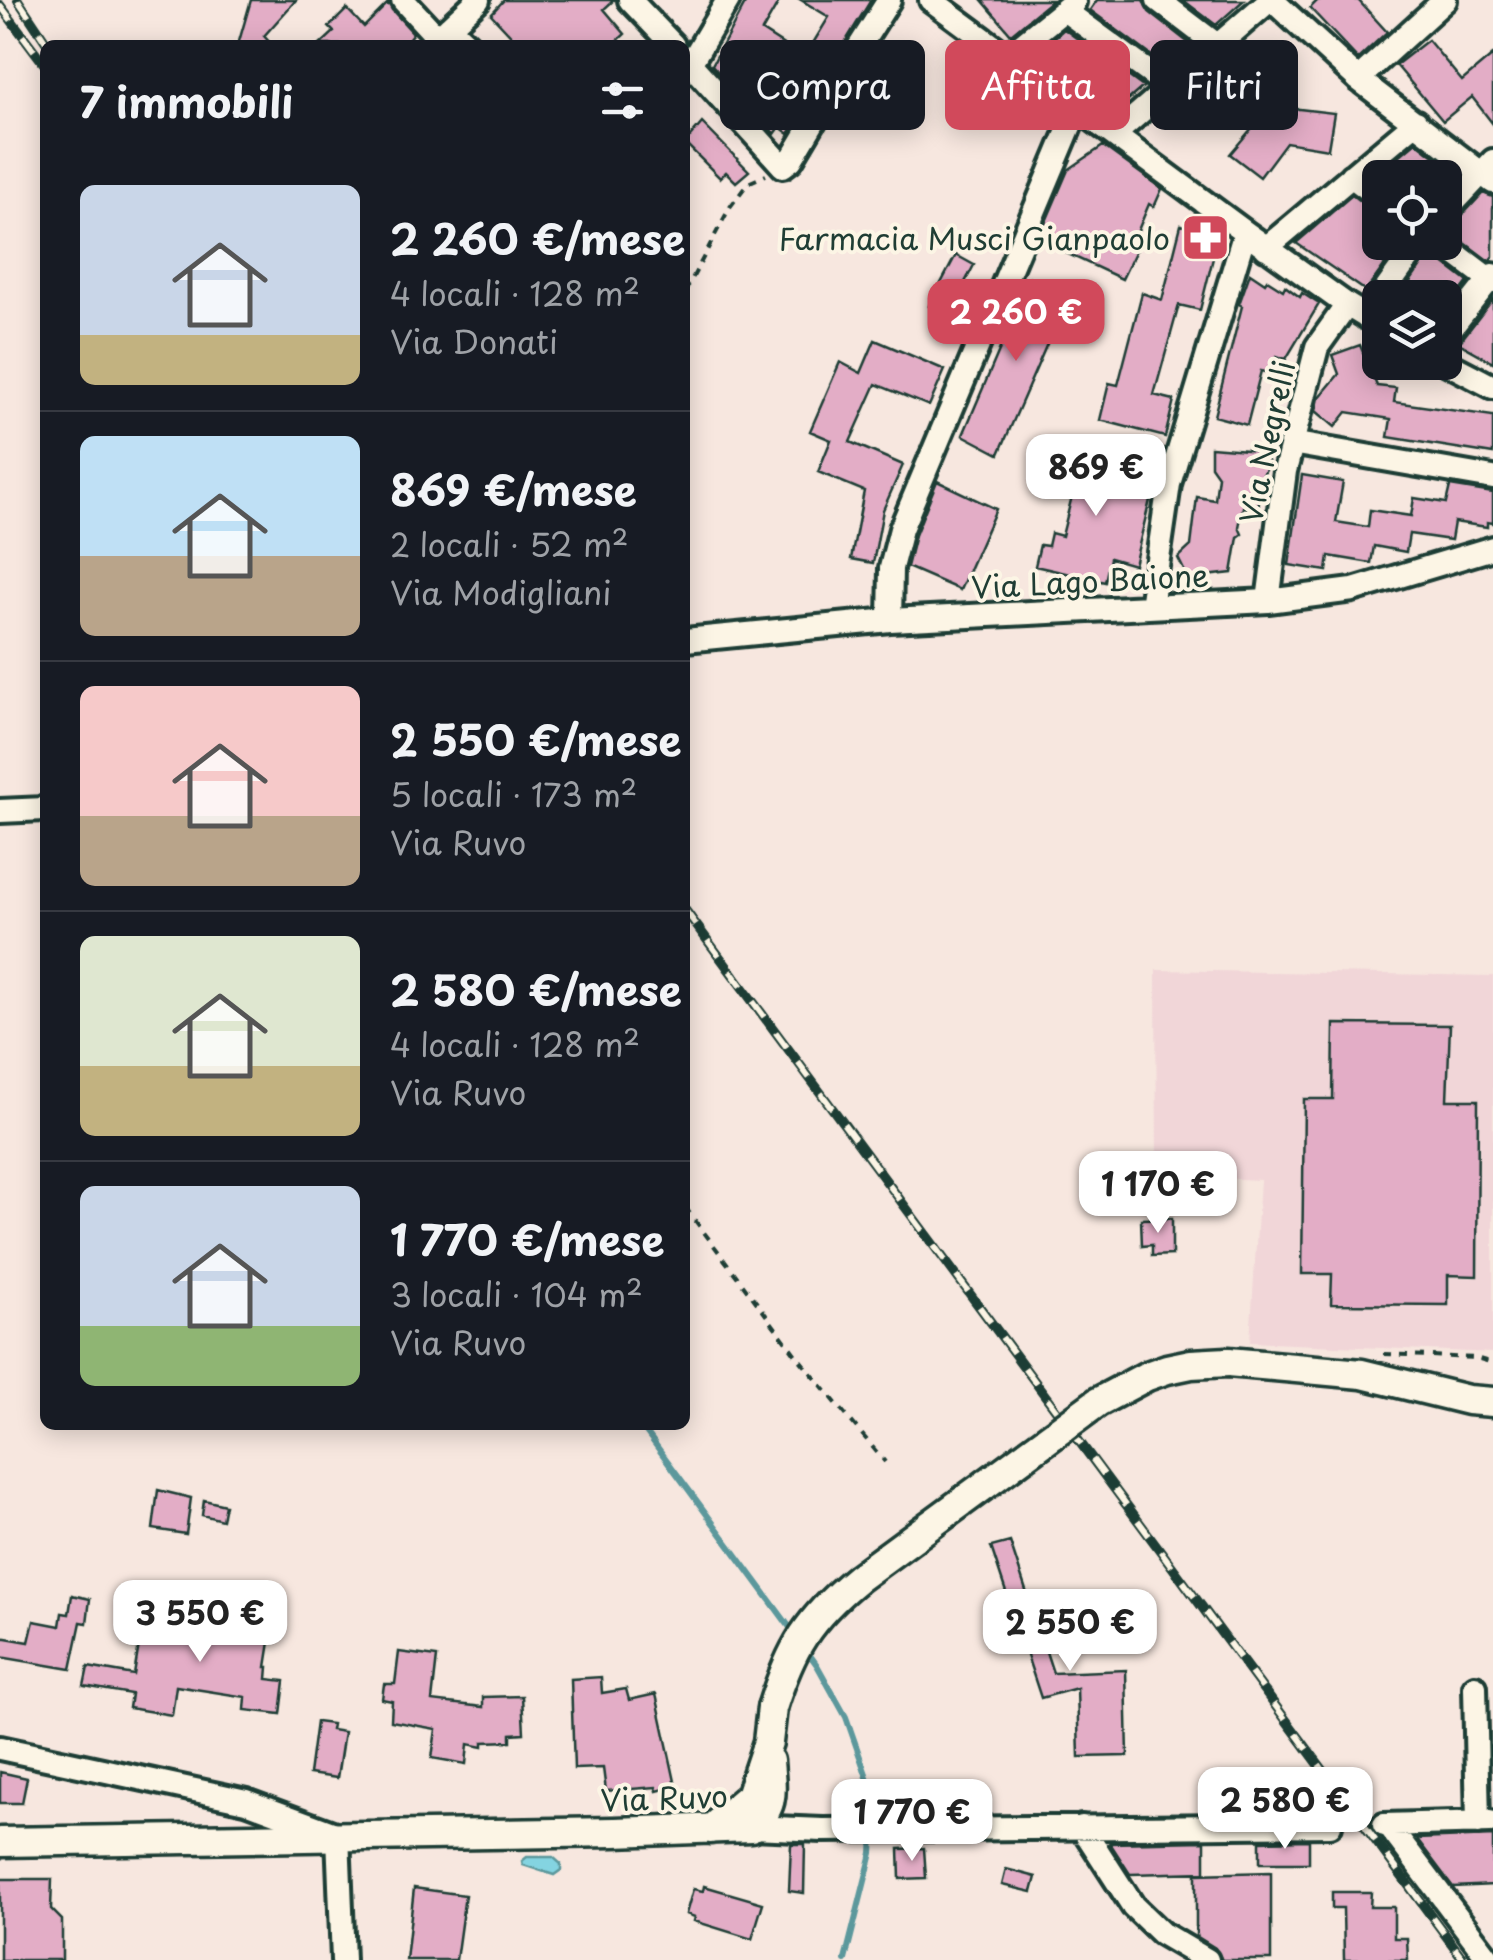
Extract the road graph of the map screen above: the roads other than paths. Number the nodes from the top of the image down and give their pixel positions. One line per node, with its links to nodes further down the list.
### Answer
1 (402, 0): 11 (street)
2 (478, 0): 11 (street)
3 (630, 0): 12 (street)
4 (728, 0): 17 (street)
5 (889, 0): 18 (street)
6 (931, 0): 13 (street)
7 (1158, 0): 15 (street)
8 (1271, 0): 16 (street); 20 (street)
9 (1445, 0): 20 (street)
10 (1070, 5): 14 (street); 19 (street)
11 (439, 36)
12 (668, 40)
13 (985, 40)
14 (1027, 40)
15 (1209, 40)
16 (1224, 40)
17 (690, 58)
18 (690, 63)
19 (1150, 71)
20 (1358, 79): 22 (street)
21 (1150, 104): 25 (street)
22 (1416, 122): 26 (street); 27 (street)
23 (1068, 130): 46 (street)
24 (1108, 130): 25 (street)
25 (1114, 135): 30 (street)
26 (1488, 172): 29 (street)
27 (1351, 176): 28 (street); 31 (street)
28 (1362, 184)
29 (1462, 196)
30 (1245, 232): 31 (street); 45 (street)
31 (1266, 248): 36 (street)
32 (1462, 258): 34 (street)
33 (1406, 260): 35 (street, Via Negrelli)
34 (1492, 279): 37 (street)
35 (1391, 280)
36 (1362, 315)
37 (1462, 315)
38 (1362, 317): 41 (street, Via Negrelli)
39 (1462, 371): 40 (street)
40 (1493, 387)
41 (1291, 443): 42 (street); 44 (street, Via Negrelli)
42 (1493, 478)
43 (1493, 548): 44 (street, Via Lago Baione)
44 (1268, 601): 45 (street, Via Lago Baione)
45 (1151, 608): 46 (street, Via Lago Baione)
46 (890, 620): 47 (street, Via Lago Baione)
47 (690, 640)
48 (40, 809): 49 (street)
49 (0, 812)
50 (1485, 1405): 53 (main road, bridge)
51 (1475, 1687): 54 (street)
52 (0, 1748): 60 (street)
53 (761, 1794): 56 (main road); 58 (main road); 59 (street)
54 (1485, 1823): 64 (street)
55 (1330, 1825): 57 (street, Via Ruvo)
56 (751, 1827): 58 (main road, Via Ruvo); 59 (street, Via Ruvo)
57 (1082, 1827): 59 (street, Via Ruvo); 63 (street)
58 (711, 1829): 60 (main road, Via Ruvo)
59 (818, 1830)
60 (338, 1835): 61 (main road, Via Ruvo); 62 (street)
61 (0, 1842)
62 (343, 1960)
63 (1207, 1960)
64 (1490, 1960)

